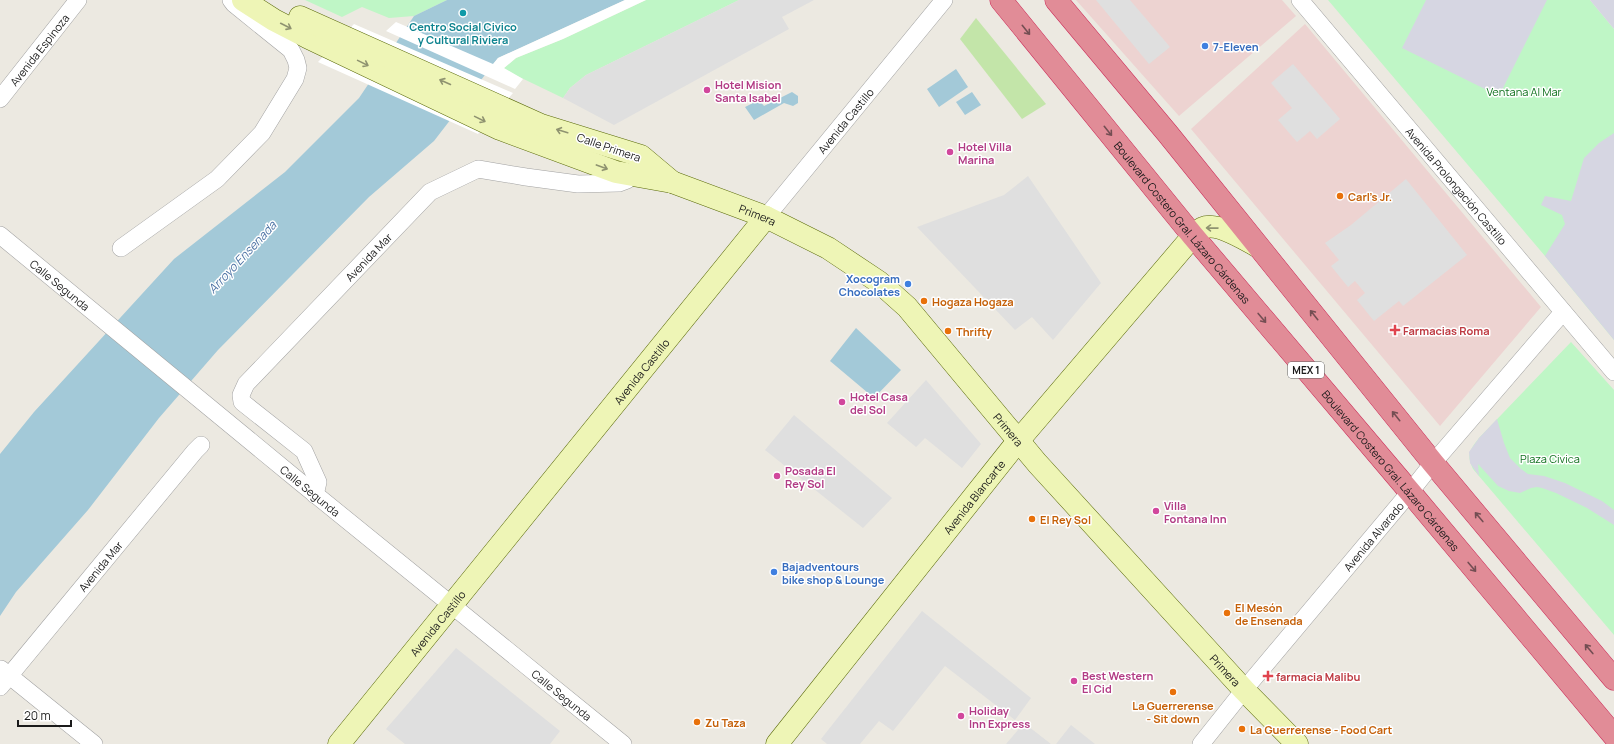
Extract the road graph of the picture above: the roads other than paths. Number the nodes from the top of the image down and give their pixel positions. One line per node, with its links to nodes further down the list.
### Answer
1 (78, 0): 10 (street, Avenida Espinoza)
2 (231, 0): 17 (street)
3 (243, 0): 9 (main road, Calle Primera, one-way to 9)
4 (269, 0): 9 (main road, Calle Primera)
5 (944, 0): 13 (street, Avenida Castillo)
6 (1001, 0): 15 (highway, Boulevard Costero Gral. Lázaro Cárdenas / MEX 1, one-way to 15)
7 (1056, 0): 16 (highway)
8 (1300, 0): 18 (street, Avenida Prolongación Castillo)
9 (332, 40): 11 (main road, Calle Primera)
10 (0, 99)
11 (637, 165): 12 (main road, Calle Primera); 24 (street, Avenida Mar)
12 (672, 182): 13 (main road, Primera)
13 (766, 217): 20 (main road, Primera); 25 (main road, Avenida Castillo)
14 (1, 236): 24 (street, Calle Segunda)
15 (1193, 236): 16 (main road, Avenida Blancarte, one-way to 15); 20 (main road, Avenida Blancarte); 23 (highway, Boulevard Costero Gral. Lázaro Cárdenas / MEX 1, one-way to 23)
16 (1257, 246): 22 (highway, one-way to 16)
17 (121, 248)
18 (1564, 312): 19 (street, Avenida Prolongación Castillo); 22 (street, Avenida Alvarado)
19 (1614, 372)
20 (1018, 441): 28 (main road, Primera); 33 (main road, Avenida Blancarte)
21 (201, 445): 26 (street, Avenida Mar)
22 (1433, 463): 23 (street, Avenida Alvarado); 27 (highway, one-way to 22)
23 (1410, 492): 28 (street, Avenida Alvarado); 29 (highway, Boulevard Costero Gral. Lázaro Cárdenas / MEX 1, one-way to 29)
24 (315, 495): 25 (street, Calle Segunda)
25 (452, 606): 31 (main road, Avenida Castillo); 32 (street, Calle Segunda)
26 (3, 677): 30 (street)
27 (1614, 679)
28 (1244, 690): 34 (street, Avenida Alvarado); 35 (main road, Primera)
29 (1614, 736)
30 (94, 744)
31 (339, 744)
32 (623, 744)
33 (778, 744)
34 (1201, 744)
35 (1297, 744)

